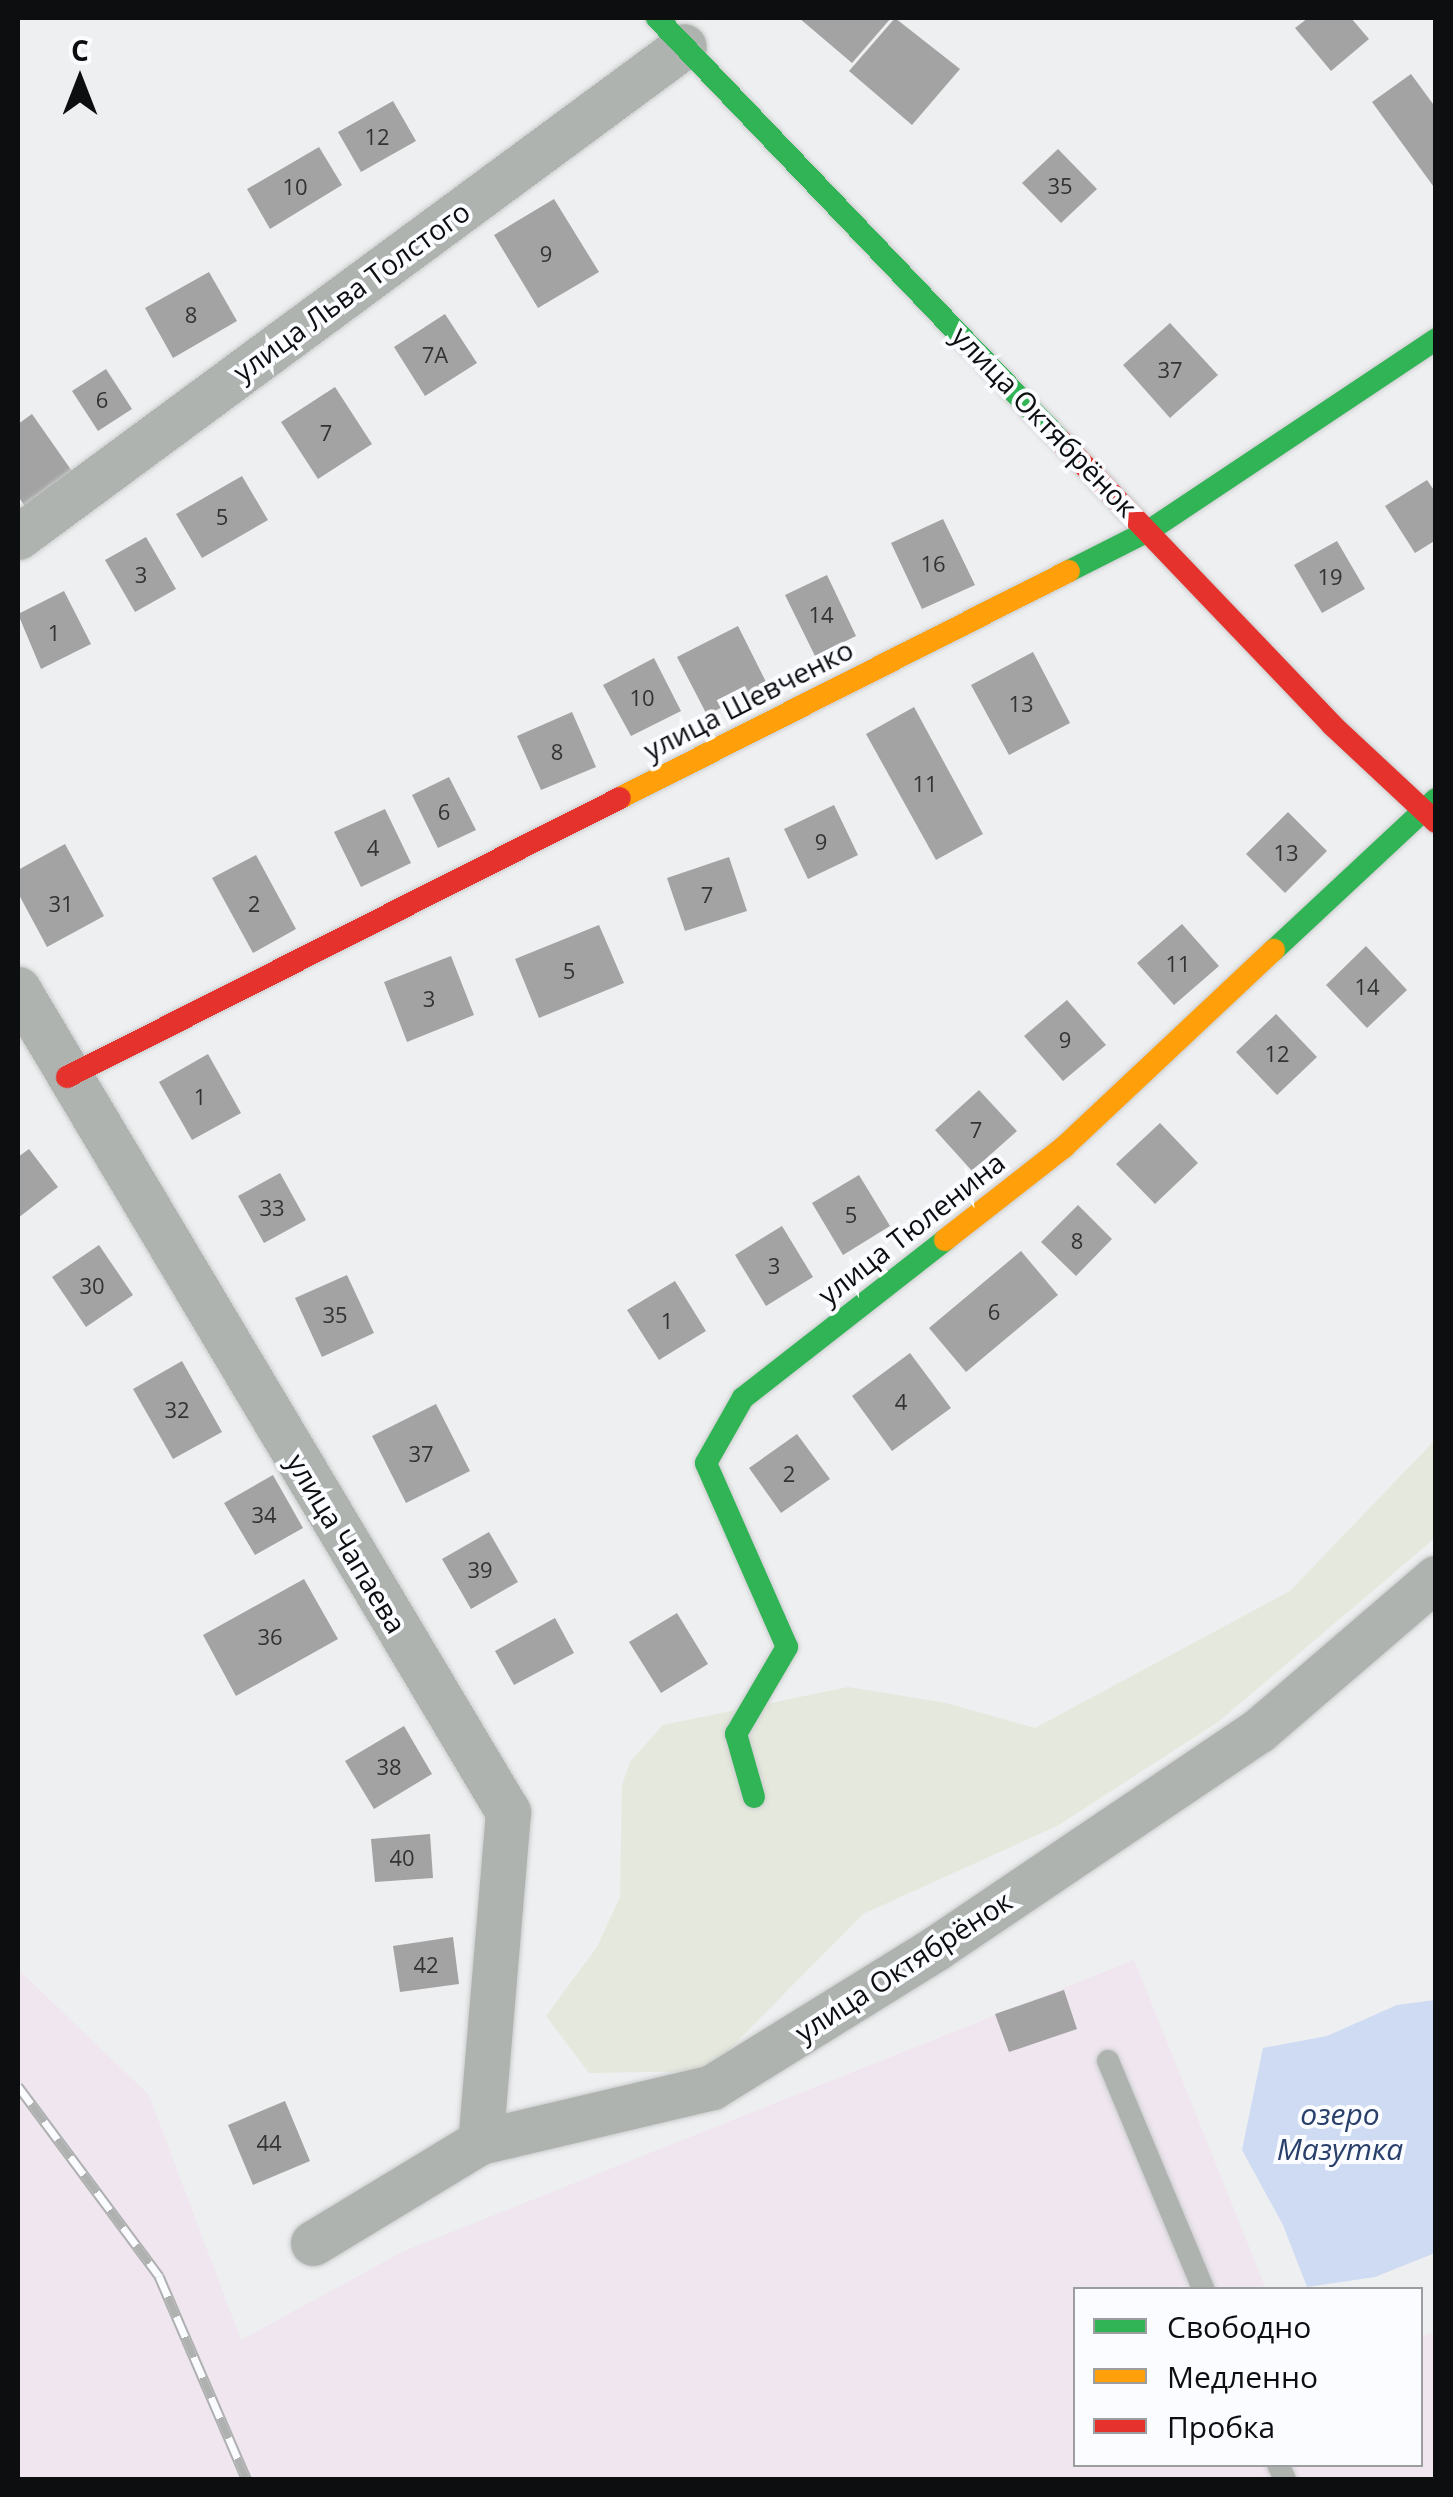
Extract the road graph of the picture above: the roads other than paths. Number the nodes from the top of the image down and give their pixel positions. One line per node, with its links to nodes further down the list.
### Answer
1 (670, 32): 3 (street, улица Октябрёнок); 4 (street, улица Льва Толстого)
2 (1436, 339): 3 (street, улица Шевченко)
3 (1150, 530): 5 (street, улица Октябрёнок); 7 (street, улица Шевченко)
4 (18, 536)
5 (1431, 810): 9 (street, улица Тюленина)
6 (18, 989): 7 (street, улица Чапаева)
7 (67, 1077): 11 (street, улица Чапаева)
8 (1436, 1578): 11 (street, улица Октябрёнок)
9 (754, 1797)
10 (1108, 2061): 13 (lane)
11 (480, 2142): 12 (street, улица Октябрёнок)
12 (313, 2243)
13 (1203, 2287)

